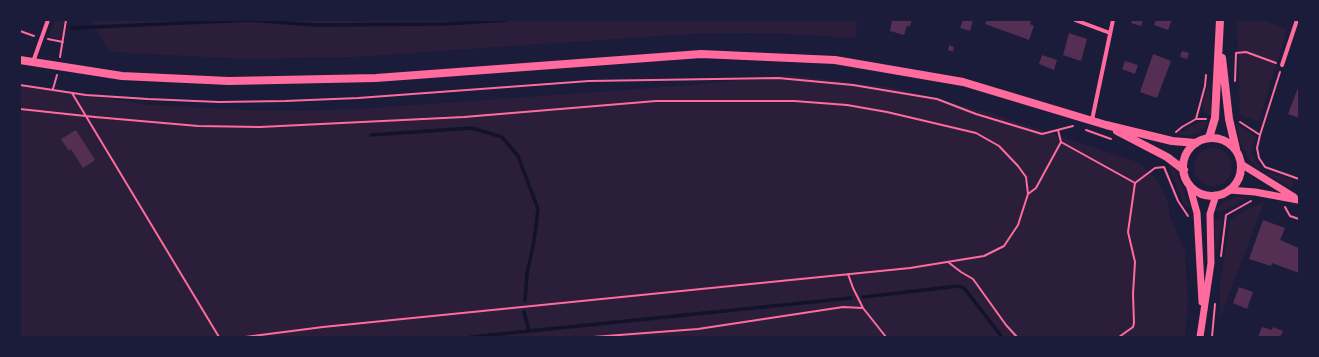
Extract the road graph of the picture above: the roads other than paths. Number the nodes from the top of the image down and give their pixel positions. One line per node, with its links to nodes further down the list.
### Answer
1 (48, 20): 9 (street)
2 (1075, 20): 6 (street)
3 (1113, 20): 6 (street)
4 (1220, 20): 7 (main road)
5 (1297, 20): 10 (street)
6 (1110, 33): 11 (street)
7 (1220, 33): 13 (main road); 15 (main road)
8 (20, 60): 9 (main road)
9 (32, 62): 11 (main road)
10 (1282, 65)
11 (1092, 120): 12 (main road)
12 (1106, 126): 14 (main road); 17 (main road)
13 (1209, 138): 14 (main road); 15 (main road)
14 (1196, 143): 17 (main road)
15 (1236, 150): 16 (main road)
16 (1241, 164): 19 (main road); 21 (street)
17 (1184, 170): 18 (main road)
18 (1189, 184): 20 (main road); 22 (street)
19 (1229, 190): 20 (main road); 21 (street)
20 (1216, 195): 22 (street)
21 (1299, 200)
22 (1203, 318): 23 (street)
23 (1200, 337)

